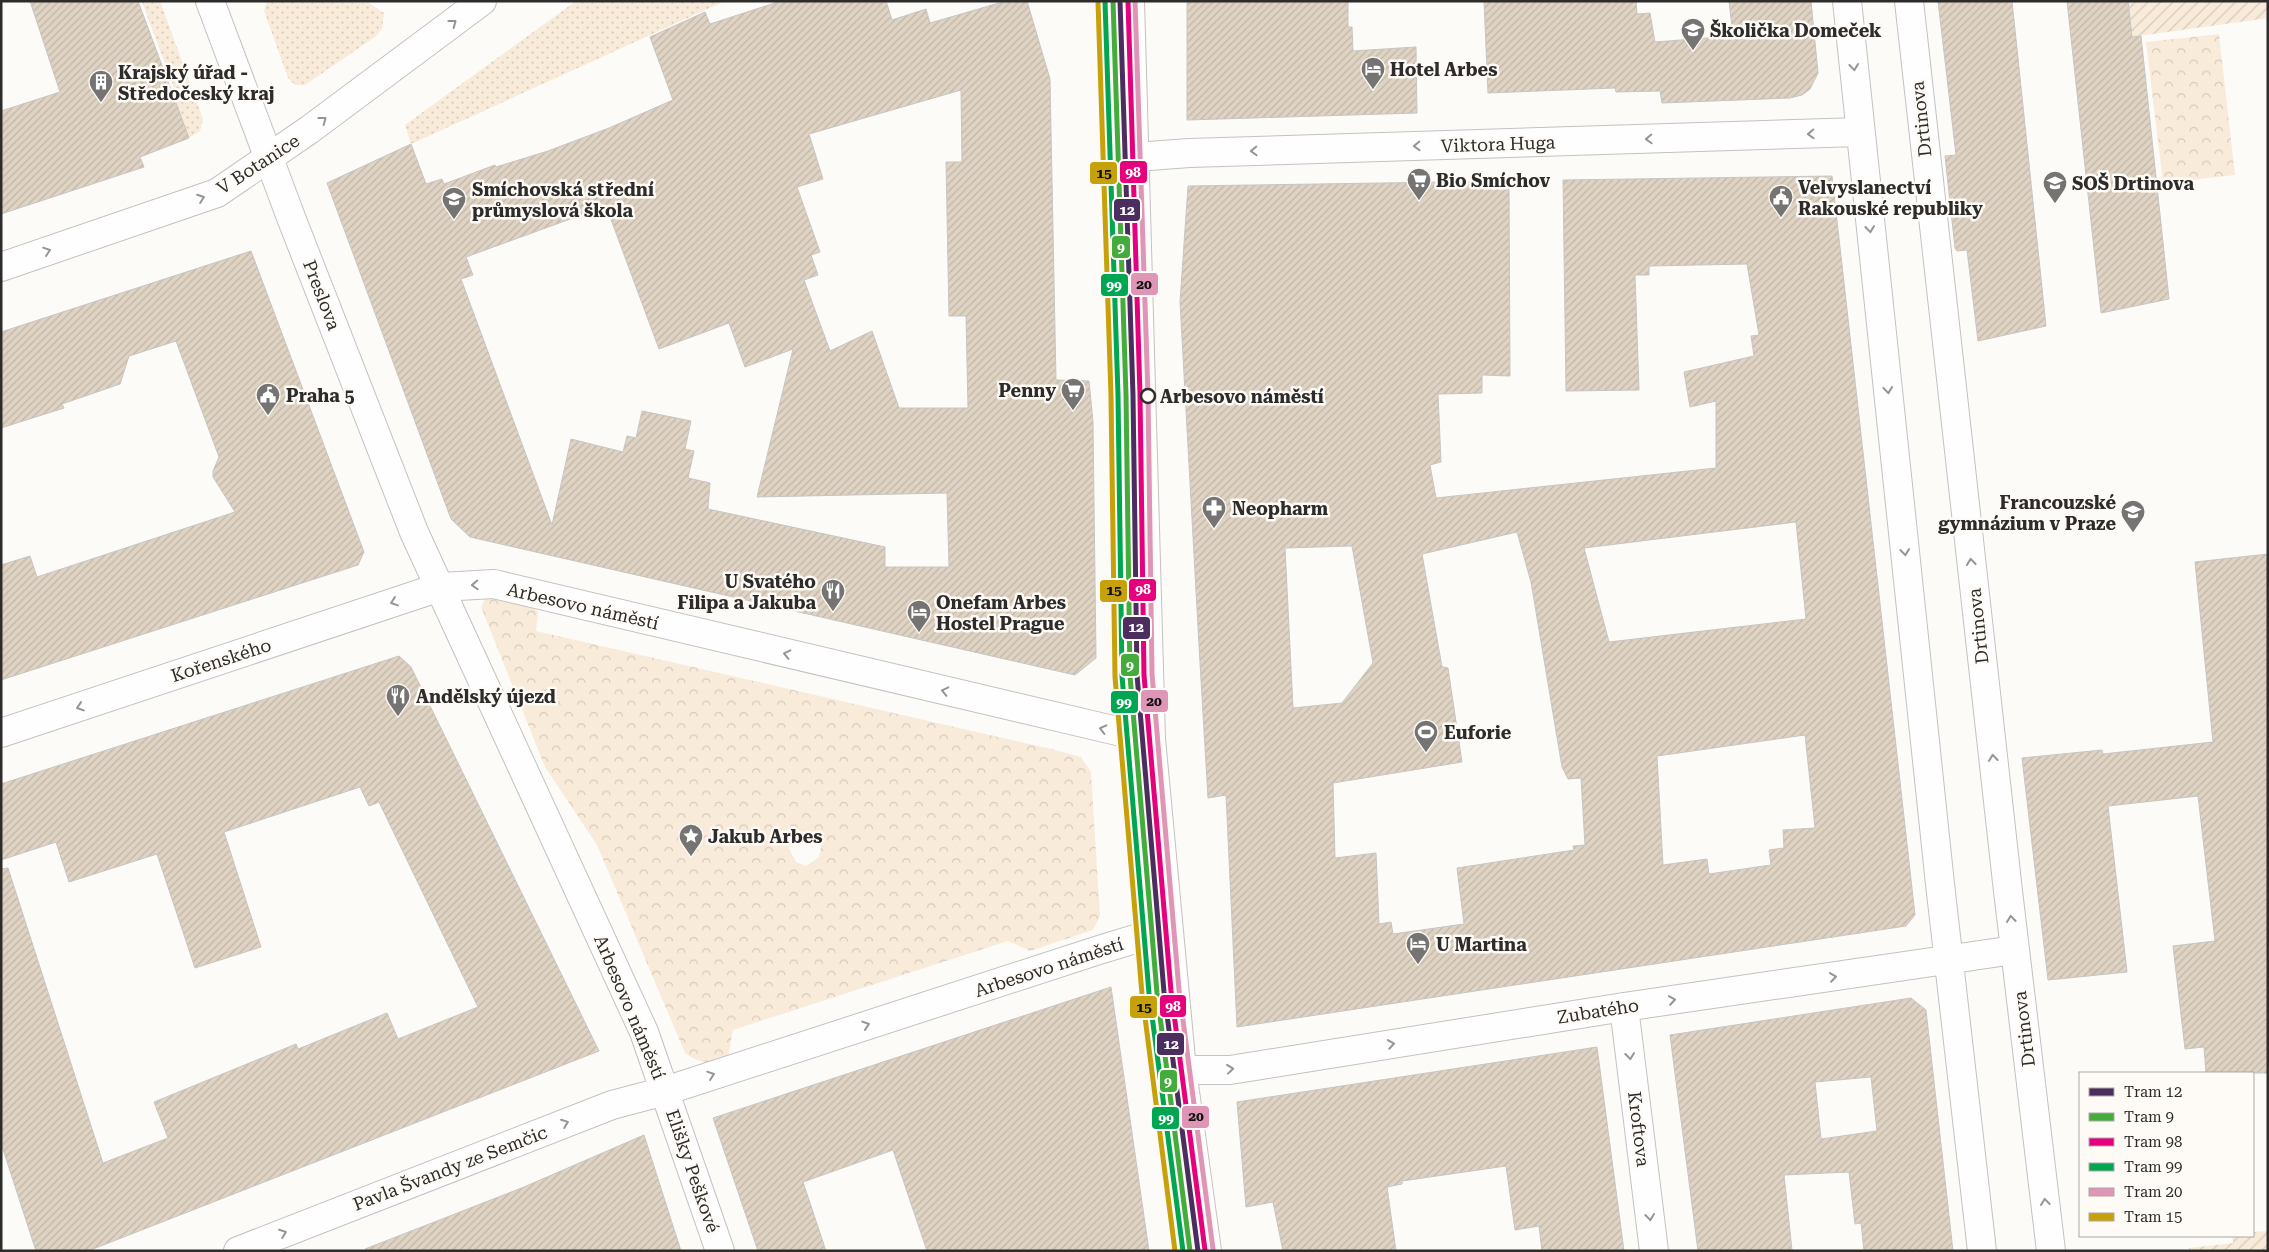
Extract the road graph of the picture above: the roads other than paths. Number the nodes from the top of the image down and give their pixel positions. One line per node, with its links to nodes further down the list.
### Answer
1 (210, 1): 7 (street, Preslova)
2 (482, 1): 7 (street, V Botanice, one-way to 2)
3 (1130, 1): 8 (street)
4 (1847, 1): 6 (street, one-way to 6)
5 (1909, 1): 14 (street, Drtinova, one-way to 5)
6 (1860, 132): 8 (street, Viktora Huga, one-way to 8); 15 (street, one-way to 15)
7 (268, 157): 9 (street, V Botanice, one-way to 7); 10 (street, Preslova)
8 (1136, 157): 12 (street)
9 (1, 267)
10 (440, 587): 11 (street, Kořenského, one-way to 11); 12 (street, Arbesovo náměstí, one-way to 10); 18 (street, Arbesovo náměstí)
11 (1, 733)
12 (1151, 739): 13 (street)
13 (1168, 931): 17 (street); 18 (street, Arbesovo náměstí, one-way to 13)
14 (2014, 950): 15 (street, Zubatého); 24 (street, Drtinova, one-way to 14)
15 (1949, 960): 16 (street, Zubatého, one-way to 15); 23 (street)
16 (1624, 1007): 17 (street, Zubatého, one-way to 16); 22 (street, Kroftova, one-way to 22)
17 (1182, 1070): 21 (street)
18 (665, 1091): 19 (street, Pavla Švandy ze Semčic, one-way to 18); 20 (street, Elišky Peškové)
19 (238, 1251)
20 (720, 1251)
21 (1207, 1251)
22 (1654, 1251)
23 (1982, 1251)
24 (2051, 1251)

